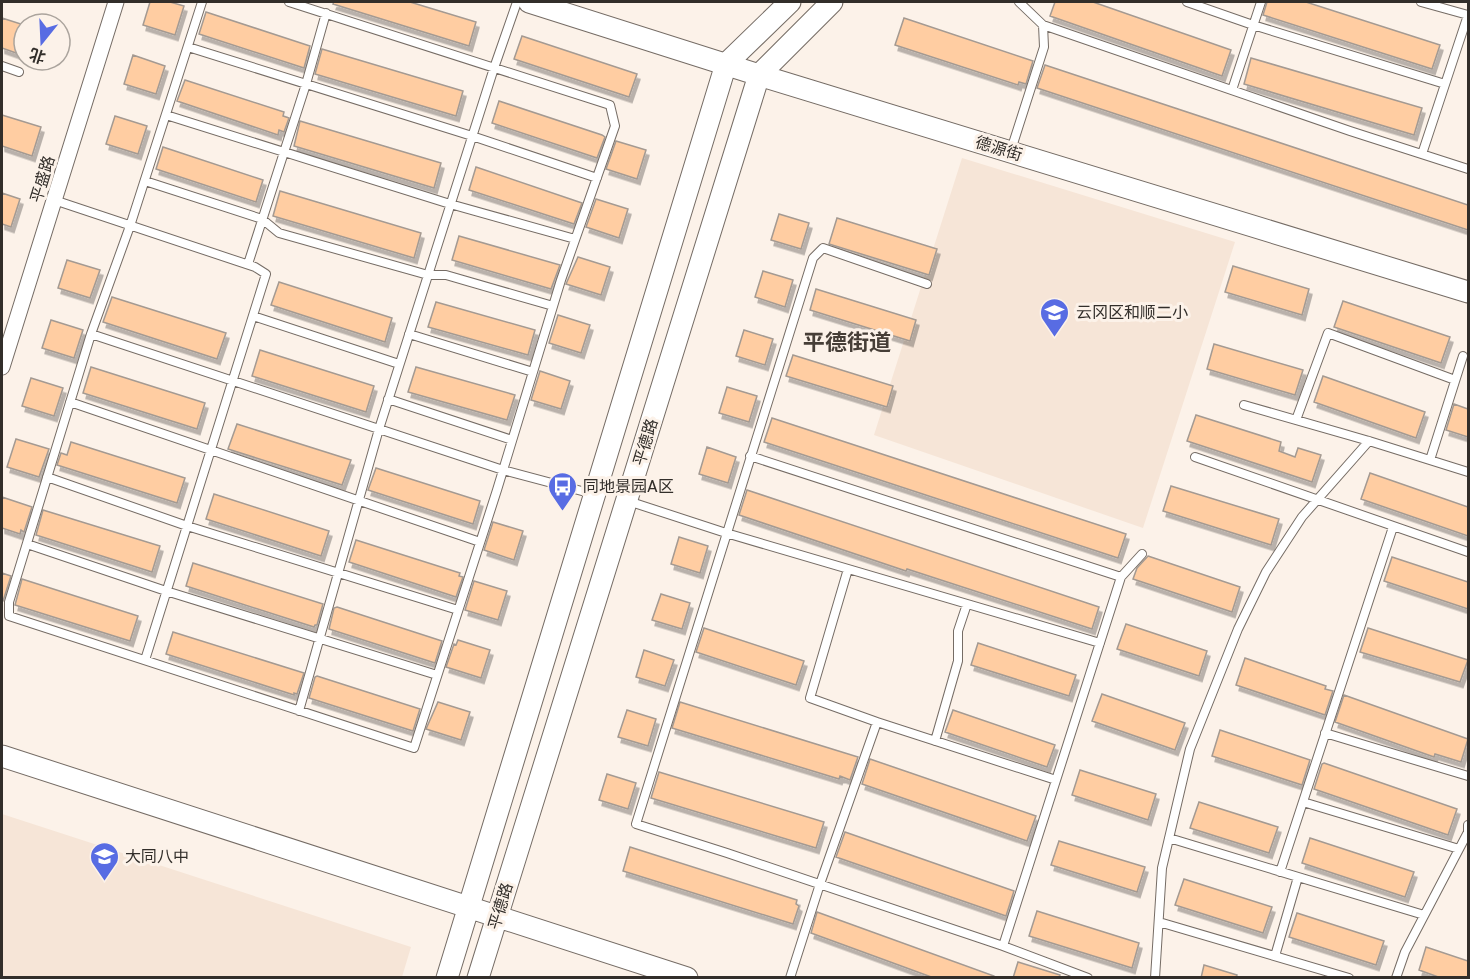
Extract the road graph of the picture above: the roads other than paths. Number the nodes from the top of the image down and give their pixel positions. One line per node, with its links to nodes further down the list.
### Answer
1 (116, 2): 31 (street, 平盛路)
2 (202, 2): 16 (lane)
3 (289, 2): 12 (lane)
4 (517, 2): 18 (lane)
5 (529, 2): 17 (main road, 德源街)
6 (790, 2): 17 (main road, 平德路)
7 (832, 2): 19 (main road, 平德路)
8 (1019, 2): 14 (lane)
9 (1187, 2): 15 (lane)
10 (1261, 2): 15 (lane)
11 (1421, 2): 13 (lane)
12 (326, 13): 18 (lane); 20 (lane)
13 (1468, 15): 21 (lane)
14 (1042, 25): 22 (lane); 25 (lane)
15 (1253, 25): 21 (lane); 22 (lane)
16 (188, 47): 20 (lane); 23 (lane)
17 (726, 64): 19 (main road, 德源街); 64 (main road, 平德路)
18 (494, 68): 24 (lane); 29 (lane)
19 (759, 75): 25 (main road, 德源街); 66 (main road, 平德路)
20 (306, 84): 24 (lane); 26 (lane)
21 (1445, 84): 27 (lane)
22 (1232, 90): 27 (lane)
23 (166, 115): 26 (lane); 30 (lane)
24 (472, 136): 29 (lane); 32 (lane)
25 (1011, 152): 39 (main road, 德源街)
26 (284, 153): 32 (lane); 33 (lane)
27 (1422, 154): 28 (lane)
28 (1468, 169)
29 (597, 178): 35 (lane)
30 (145, 181): 33 (lane); 34 (lane)
31 (54, 200): 34 (lane); 46 (street, 平盛路)
32 (450, 204): 35 (lane); 37 (lane)
33 (262, 219): 36 (lane); 37 (lane)
34 (130, 226): 36 (lane); 42 (lane)
35 (576, 239): 40 (lane)
36 (248, 264): 41 (lane)
37 (428, 275): 40 (lane); 43 (lane)
38 (927, 284): 58 (lane)
39 (1468, 292)
40 (553, 306): 47 (lane)
41 (253, 316): 45 (lane); 49 (lane)
42 (91, 334): 49 (lane); 51 (lane)
43 (409, 334): 45 (lane); 47 (lane)
44 (1462, 356): 48 (lane)
45 (399, 364): 50 (lane)
46 (2, 367)
47 (533, 372): 55 (lane)
48 (1455, 380): 53 (lane); 60 (lane)
49 (232, 381): 54 (lane); 57 (lane)
50 (388, 399): 54 (lane); 55 (lane)
51 (70, 402): 57 (lane); 63 (lane)
52 (1244, 405): 53 (lane)
53 (1296, 420): 56 (lane)
54 (379, 429): 61 (lane); 67 (lane)
55 (512, 440): 61 (lane)
56 (1369, 441): 60 (lane); 65 (lane)
57 (211, 449): 67 (lane); 68 (lane)
58 (750, 456): 70 (lane); 77 (lane)
59 (1195, 457): 65 (lane)
60 (1430, 460): 62 (lane)
61 (503, 470): 64 (lane); 71 (lane)
62 (1468, 472)
63 (47, 477): 68 (lane); 72 (lane)
64 (594, 495): 99 (main road, 平德路)
65 (1317, 499): 69 (lane); 94 (lane)
66 (627, 501): 70 (lane); 101 (main road, 平德路)
67 (359, 502): 71 (lane); 76 (lane)
68 (187, 526): 76 (lane); 78 (lane)
69 (1393, 527): 73 (lane); 87 (lane)
70 (726, 533): 75 (lane); 98 (lane)
71 (480, 542): 80 (lane)
72 (27, 544): 78 (lane); 83 (lane)
73 (1468, 552)
74 (1142, 554): 77 (lane)
75 (848, 569): 79 (lane); 86 (lane)
76 (339, 573): 80 (lane); 81 (lane)
77 (1122, 577): 82 (lane)
78 (166, 591): 81 (lane); 83 (lane)
79 (967, 604): 82 (lane); 88 (lane)
80 (458, 610): 84 (lane)
81 (321, 638): 84 (lane); 85 (lane)
82 (1100, 643): 91 (lane)
83 (144, 660): 85 (lane)
84 (437, 675): 85 (lane)
85 (299, 711)
86 (877, 722): 88 (lane); 98 (lane)
87 (1325, 734): 90 (lane); 92 (lane)
88 (935, 741): 91 (lane)
89 (2, 756): 99 (main road)
90 (1468, 776)
91 (1056, 780): 103 (lane)
92 (1303, 802): 95 (lane); 96 (lane)
93 (1468, 825): 95 (lane)
94 (1169, 838): 96 (lane); 102 (lane)
95 (1459, 849): 100 (lane)
96 (1280, 872): 97 (lane)
97 (1298, 877): 100 (lane); 104 (lane)
98 (820, 884): 103 (lane); 108 (lane)
99 (469, 908): 101 (main road); 105 (main road, 平德路)
100 (1424, 915): 112 (lane)
101 (497, 917): 106 (main road, 平德路); 107 (main road)
102 (1159, 922): 104 (lane); 110 (lane)
103 (1002, 946): 109 (lane)
104 (1275, 956): 111 (lane)
105 (447, 978)
106 (478, 978)
107 (687, 978)
108 (790, 978)
109 (1088, 978)
110 (1155, 978)
111 (1349, 978)
112 (1396, 978)

